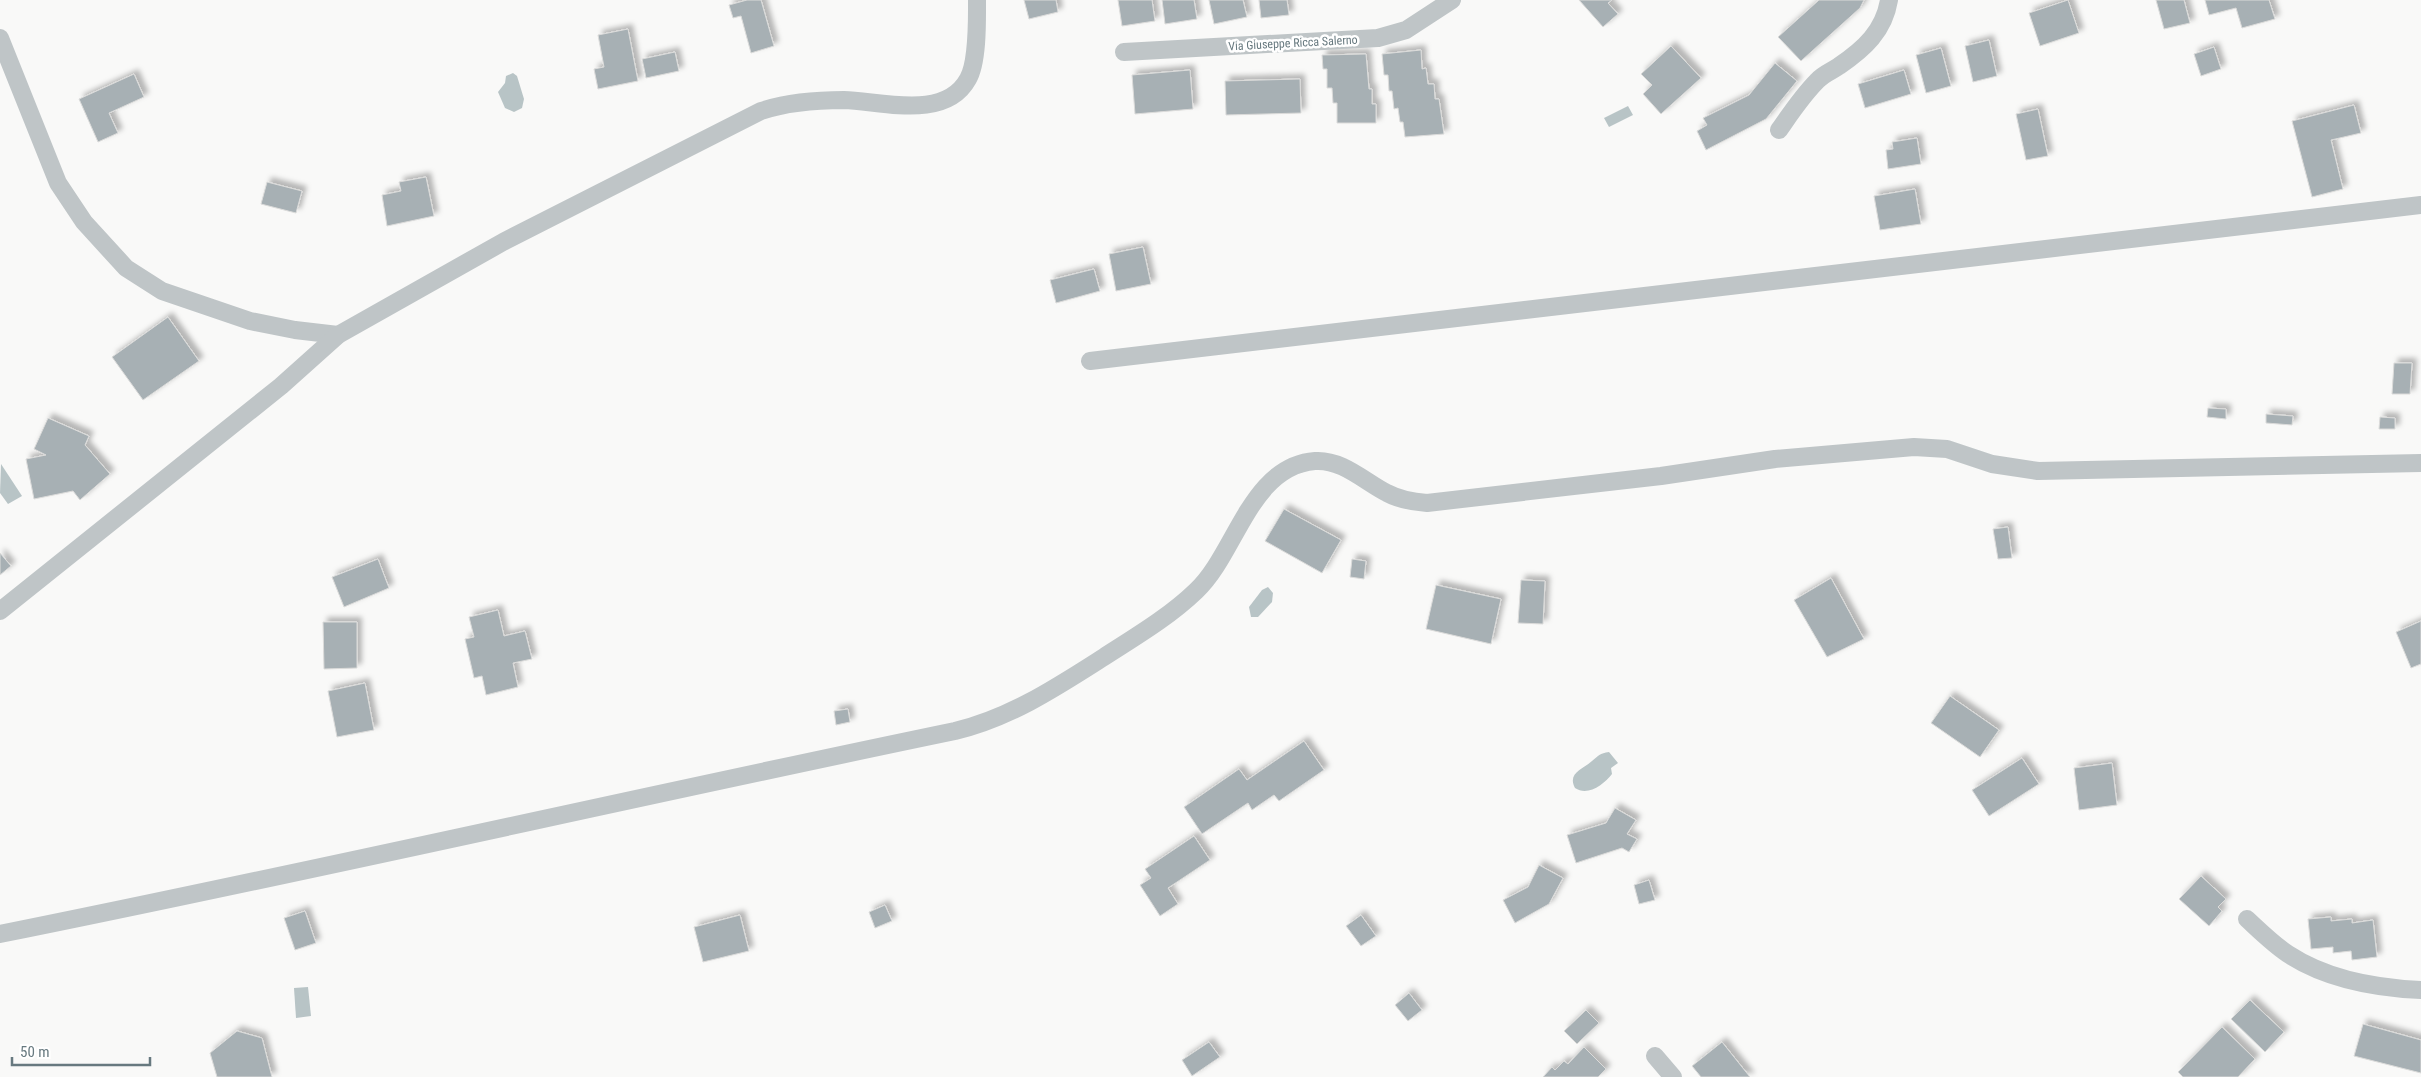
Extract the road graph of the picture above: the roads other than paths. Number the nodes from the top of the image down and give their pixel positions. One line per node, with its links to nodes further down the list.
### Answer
1 (977, 0): 8 (street)
2 (1452, 0): 5 (street, Via Giuseppe Ricca Salerno)
3 (1889, 0): 6 (street)
4 (0, 38): 8 (street)
5 (1124, 52)
6 (1779, 130)
7 (2421, 205): 9 (street)
8 (338, 335): 11 (street)
9 (1090, 361)
10 (2421, 463): 13 (street)
11 (0, 611)
12 (2247, 919): 14 (street)
13 (0, 934)
14 (2421, 990)
15 (1655, 1056): 16 (street)
16 (1673, 1077)

